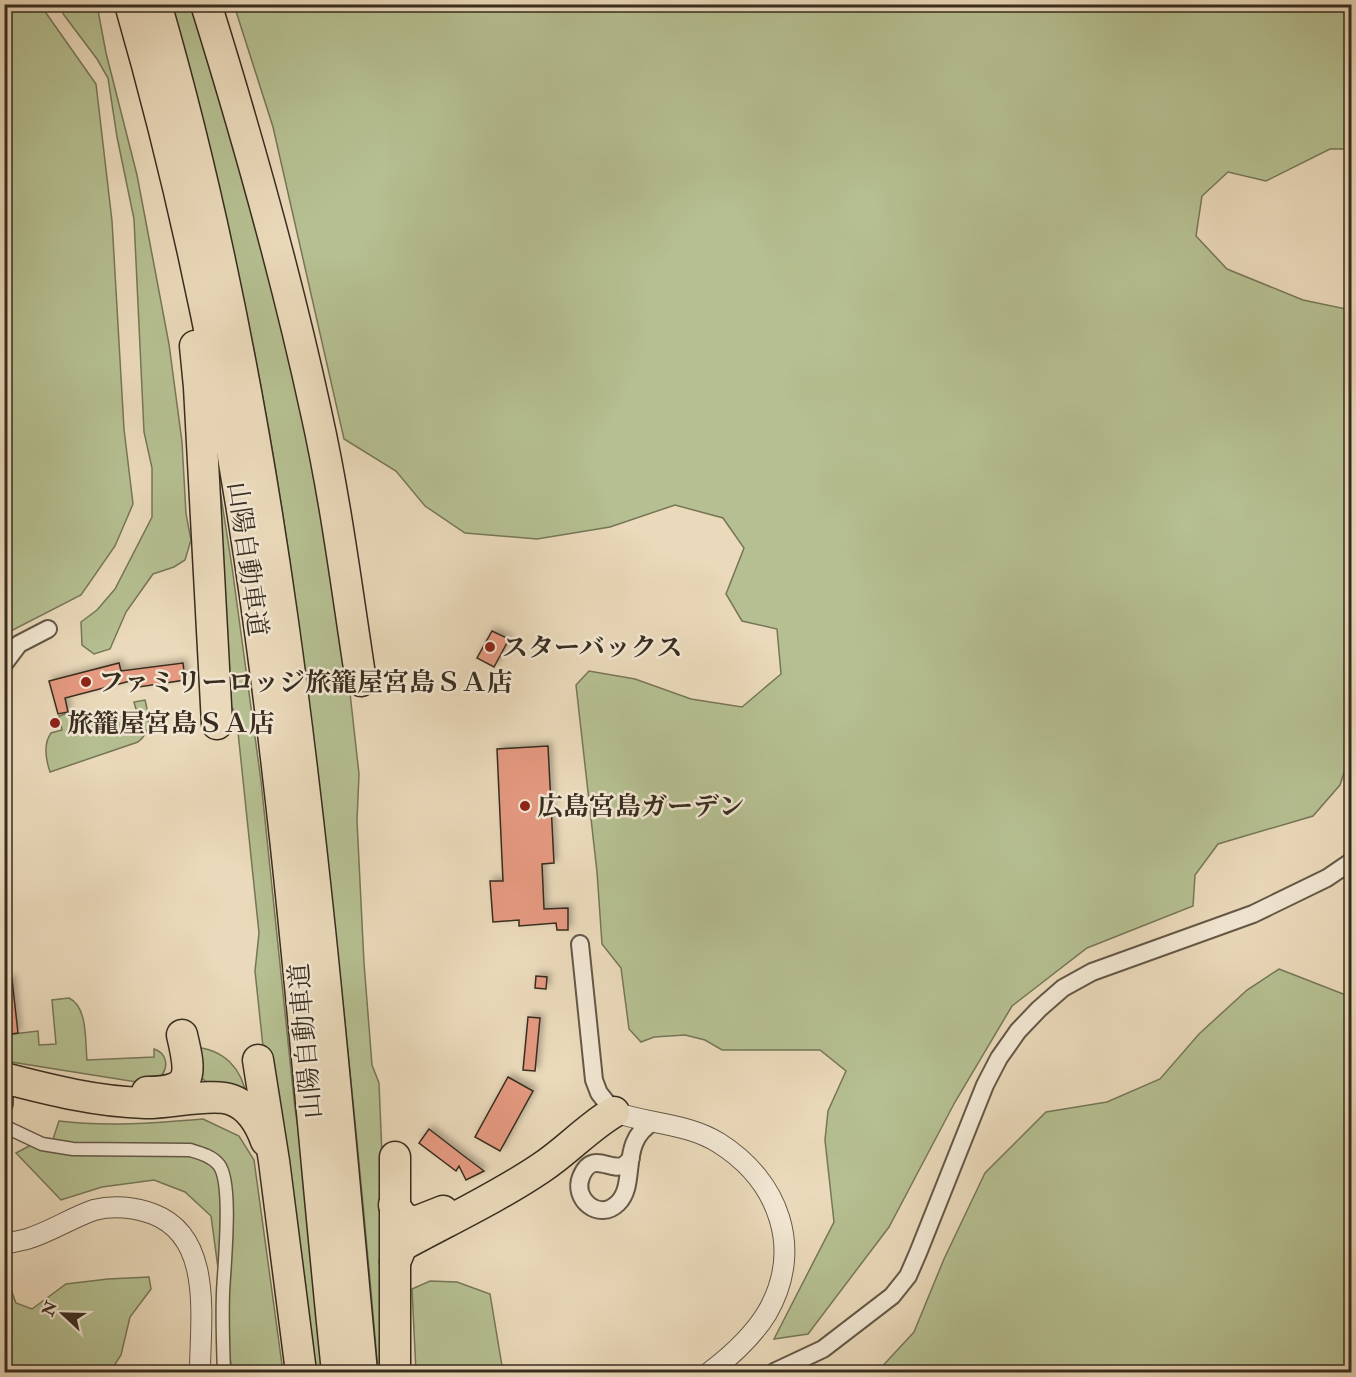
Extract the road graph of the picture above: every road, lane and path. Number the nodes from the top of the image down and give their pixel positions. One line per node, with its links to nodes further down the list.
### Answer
1 (156, 4): 28 (highway, 山陽自動車道)
2 (206, 4): 6 (highway)
3 (133, 16): 7 (highway); 27 (highway, 山陽自動車道)
4 (48, 629): 5 (street)
5 (4, 664)
6 (361, 681)
7 (217, 724)
8 (1352, 861): 31 (street)
9 (580, 944): 15 (street)
10 (182, 1035): 12 (highway)
11 (258, 1060): 20 (highway)
12 (4, 1077): 20 (highway)
13 (4, 1090): 14 (street)
14 (4, 1104)
15 (614, 1112): 16 (street); 21 (highway); 23 (highway)
16 (653, 1122): 19 (street); 30 (street)
17 (6, 1127): 25 (street)
18 (394, 1157): 21 (highway)
19 (631, 1158)
20 (274, 1161): 26 (highway)
21 (394, 1204): 23 (highway)
22 (4, 1244): 24 (street)
23 (395, 1262): 29 (highway)
24 (200, 1372)
25 (224, 1372)
26 (301, 1372)
27 (337, 1372)
28 (362, 1372)
29 (395, 1372)
30 (710, 1372)
31 (774, 1372)

